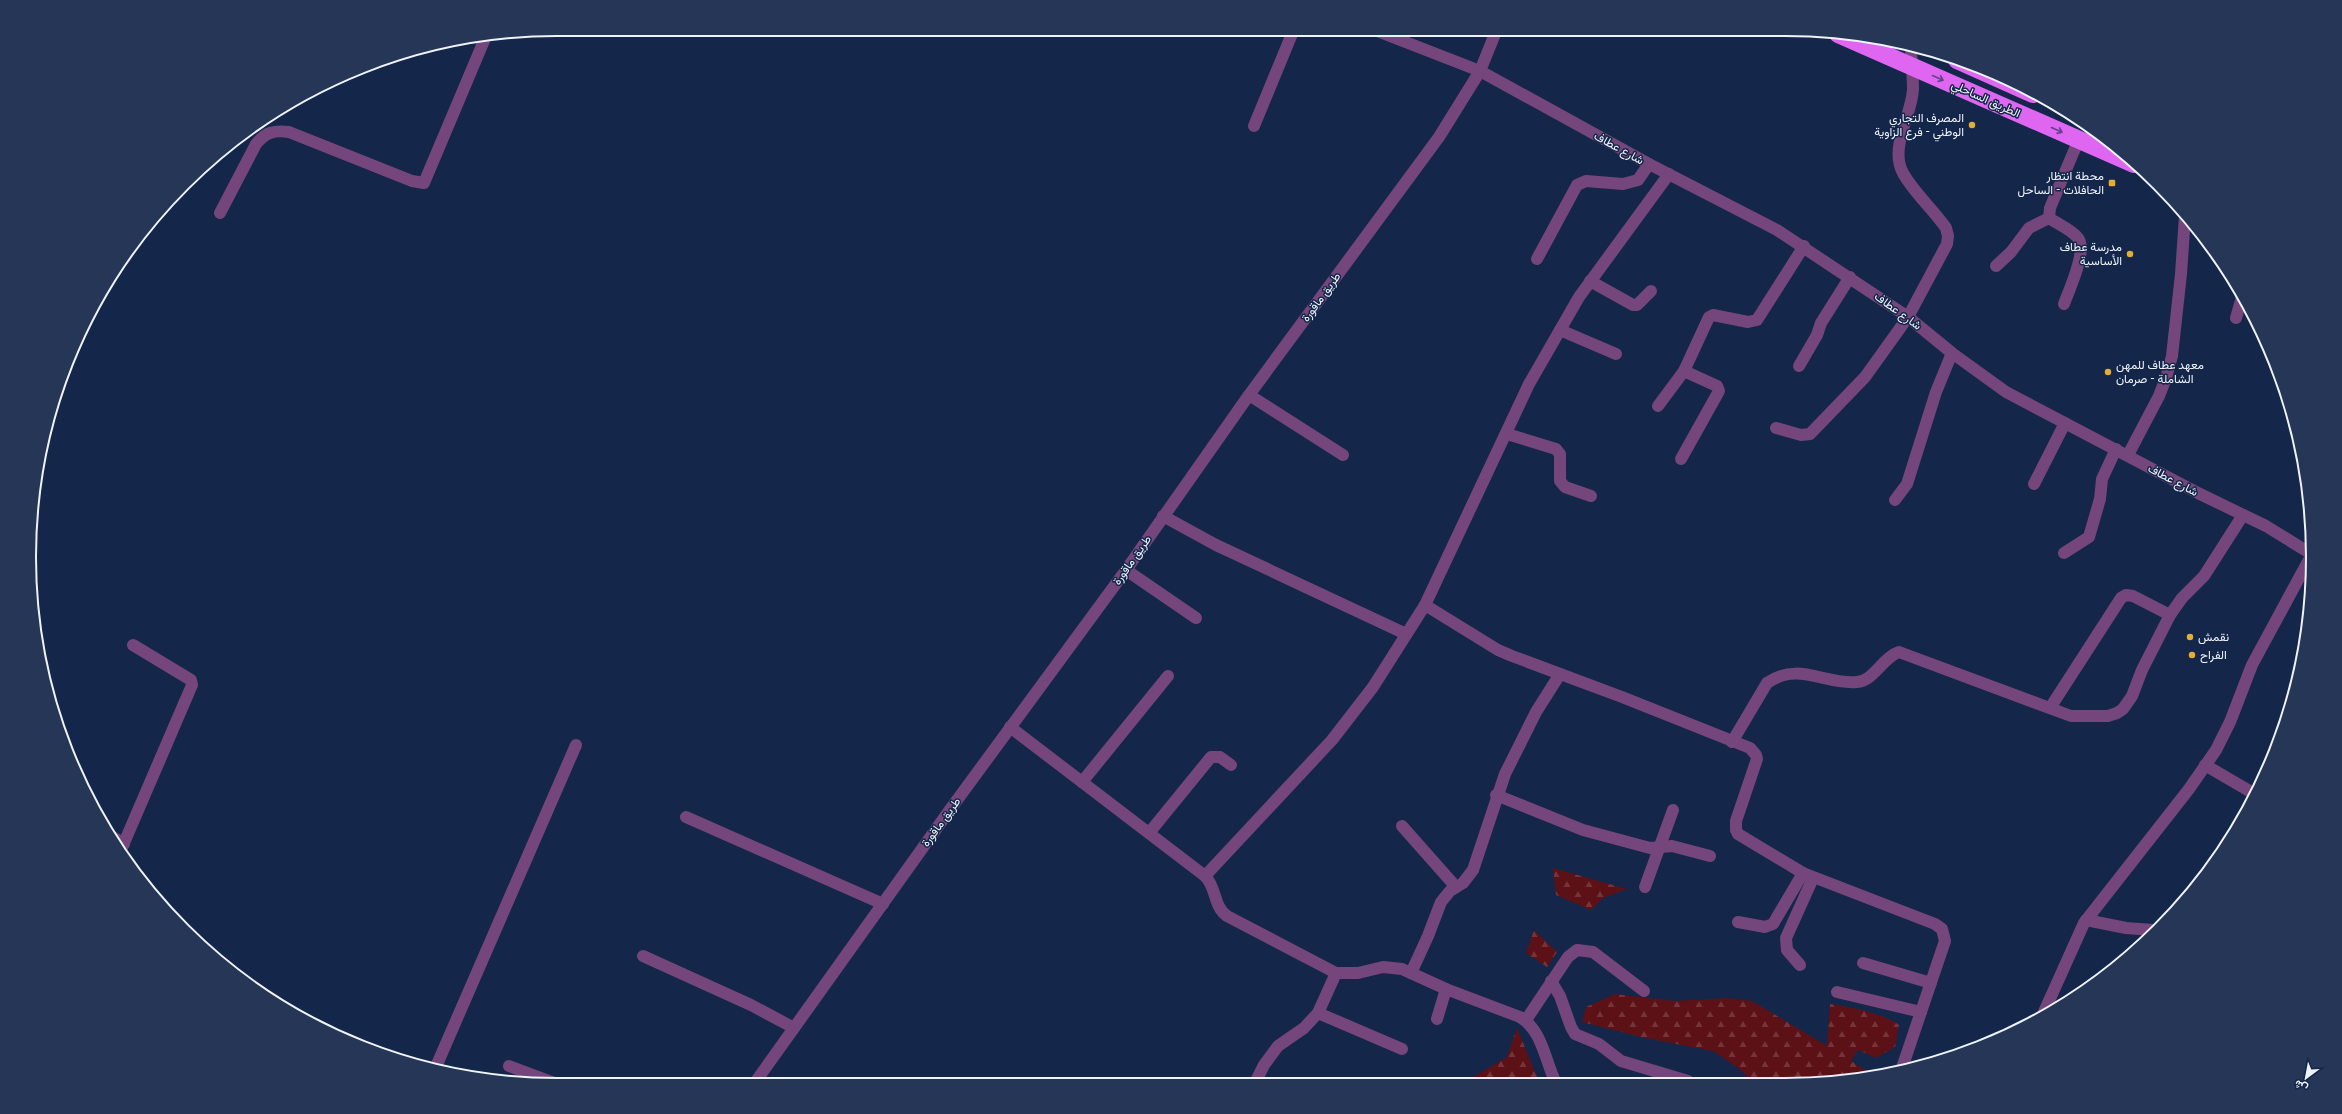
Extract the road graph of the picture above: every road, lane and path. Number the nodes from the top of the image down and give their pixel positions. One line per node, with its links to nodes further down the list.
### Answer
1 (1291, 36): 9 (street)
2 (1390, 36): 8 (street, شارع عطاف)
3 (1494, 36): 8 (street, طريق ماقورة)
4 (1852, 40): 7 (highway, الطريق الساحلي)
5 (484, 41): 14 (street)
6 (1911, 52): 7 (street)
7 (1910, 65): 10 (highway, الطريق الساحلي, one-way to 10); 25 (street)
8 (1480, 71): 12 (street, شارع عطاف); 32 (street, طريق ماقورة)
9 (1254, 126)
10 (2079, 139): 11 (highway, الطريق الساحلي); 15 (street)
11 (2119, 157)
12 (1649, 164): 13 (street, شارع عطاف); 18 (street)
13 (1669, 174): 17 (street, شارع عطاف); 21 (street)
14 (220, 213)
15 (2049, 218): 19 (street); 23 (street)
16 (2185, 223): 39 (street)
17 (1804, 246): 20 (street, شارع عطاف); 31 (street)
18 (1536, 259)
19 (1996, 266)
20 (1850, 277): 25 (street, شارع عطاف); 30 (street)
21 (1590, 281): 22 (street); 27 (street)
22 (1650, 291)
23 (2064, 304)
24 (2240, 304): 26 (street)
25 (1908, 317): 28 (street, شارع عطاف); 35 (street)
26 (2236, 318)
27 (1560, 330): 29 (street); 36 (street)
28 (1952, 353): 34 (street, شارع عطاف); 43 (street)
29 (1616, 354)
30 (1799, 366)
31 (1684, 371): 33 (street); 40 (street)
32 (1249, 395): 38 (street); 45 (street, طريق ماقورة)
33 (1658, 406)
34 (2065, 423): 37 (street, شارع عطاف); 41 (street)
35 (1776, 428)
36 (1507, 434): 42 (street); 50 (street)
37 (2116, 449): 39 (street, شارع عطاف); 47 (street)
38 (1344, 455)
39 (2128, 455): 44 (street, شارع عطاف)
40 (1681, 459)
41 (2034, 484)
42 (1591, 496)
43 (1895, 500)
44 (2243, 514): 46 (street, شارع عطاف); 51 (street)
45 (1163, 516): 49 (street, طريق ماقورة); 53 (street)
46 (2306, 550)
47 (2064, 553)
48 (2306, 566): 61 (street)
49 (1126, 570): 52 (street); 58 (street, طريق ماقورة)
50 (1425, 605): 53 (street); 55 (street)
51 (2170, 614): 57 (street); 57 (street)
52 (1196, 618)
53 (1406, 634): 73 (street)
54 (133, 645): 70 (street)
55 (1560, 674): 59 (street); 65 (street)
56 (1168, 676): 63 (street)
57 (2050, 708): 59 (street)
58 (1010, 727): 63 (street); 77 (street, طريق ماقورة)
59 (1732, 742): 74 (street)
60 (576, 745): 98 (street)
61 (2205, 764): 64 (street); 78 (street)
62 (1231, 765): 69 (street)
63 (1082, 782): 69 (street)
64 (2250, 791)
65 (1496, 795): 71 (street); 75 (street)
66 (1674, 810): 71 (street)
67 (686, 817): 77 (street)
68 (1402, 826): 75 (street)
69 (1149, 833): 73 (street)
70 (123, 845)
71 (1660, 848): 72 (street); 76 (street)
72 (1710, 856)
73 (1205, 876): 84 (street)
74 (1808, 876): 79 (street); 83 (street); 87 (street)
75 (1456, 887): 85 (street)
76 (1645, 887)
77 (883, 904): 96 (street, طريق ماقورة)
78 (2086, 920): 80 (street); 91 (street)
79 (1738, 922)
80 (2148, 930)
81 (643, 956): 96 (street)
82 (1862, 963): 87 (street)
83 (1800, 965)
84 (1336, 973): 85 (street); 93 (street)
85 (1411, 973): 88 (street)
86 (1551, 981): 89 (street); 95 (street); 105 (street)
87 (1931, 983): 92 (street)
88 (1446, 989): 94 (street); 95 (street)
89 (1644, 991)
90 (1837, 992): 92 (street)
91 (2056, 1000)
92 (1921, 1012): 99 (street)
93 (1318, 1013): 97 (street); 103 (street)
94 (1437, 1019)
95 (1526, 1020): 104 (street)
96 (794, 1028): 102 (street, طريق ماقورة)
97 (1402, 1049)
98 (437, 1064)
99 (1903, 1064)
100 (509, 1066): 101 (street)
101 (540, 1077)
102 (758, 1078)
103 (1257, 1078)
104 (1553, 1078)
105 (1678, 1078)

